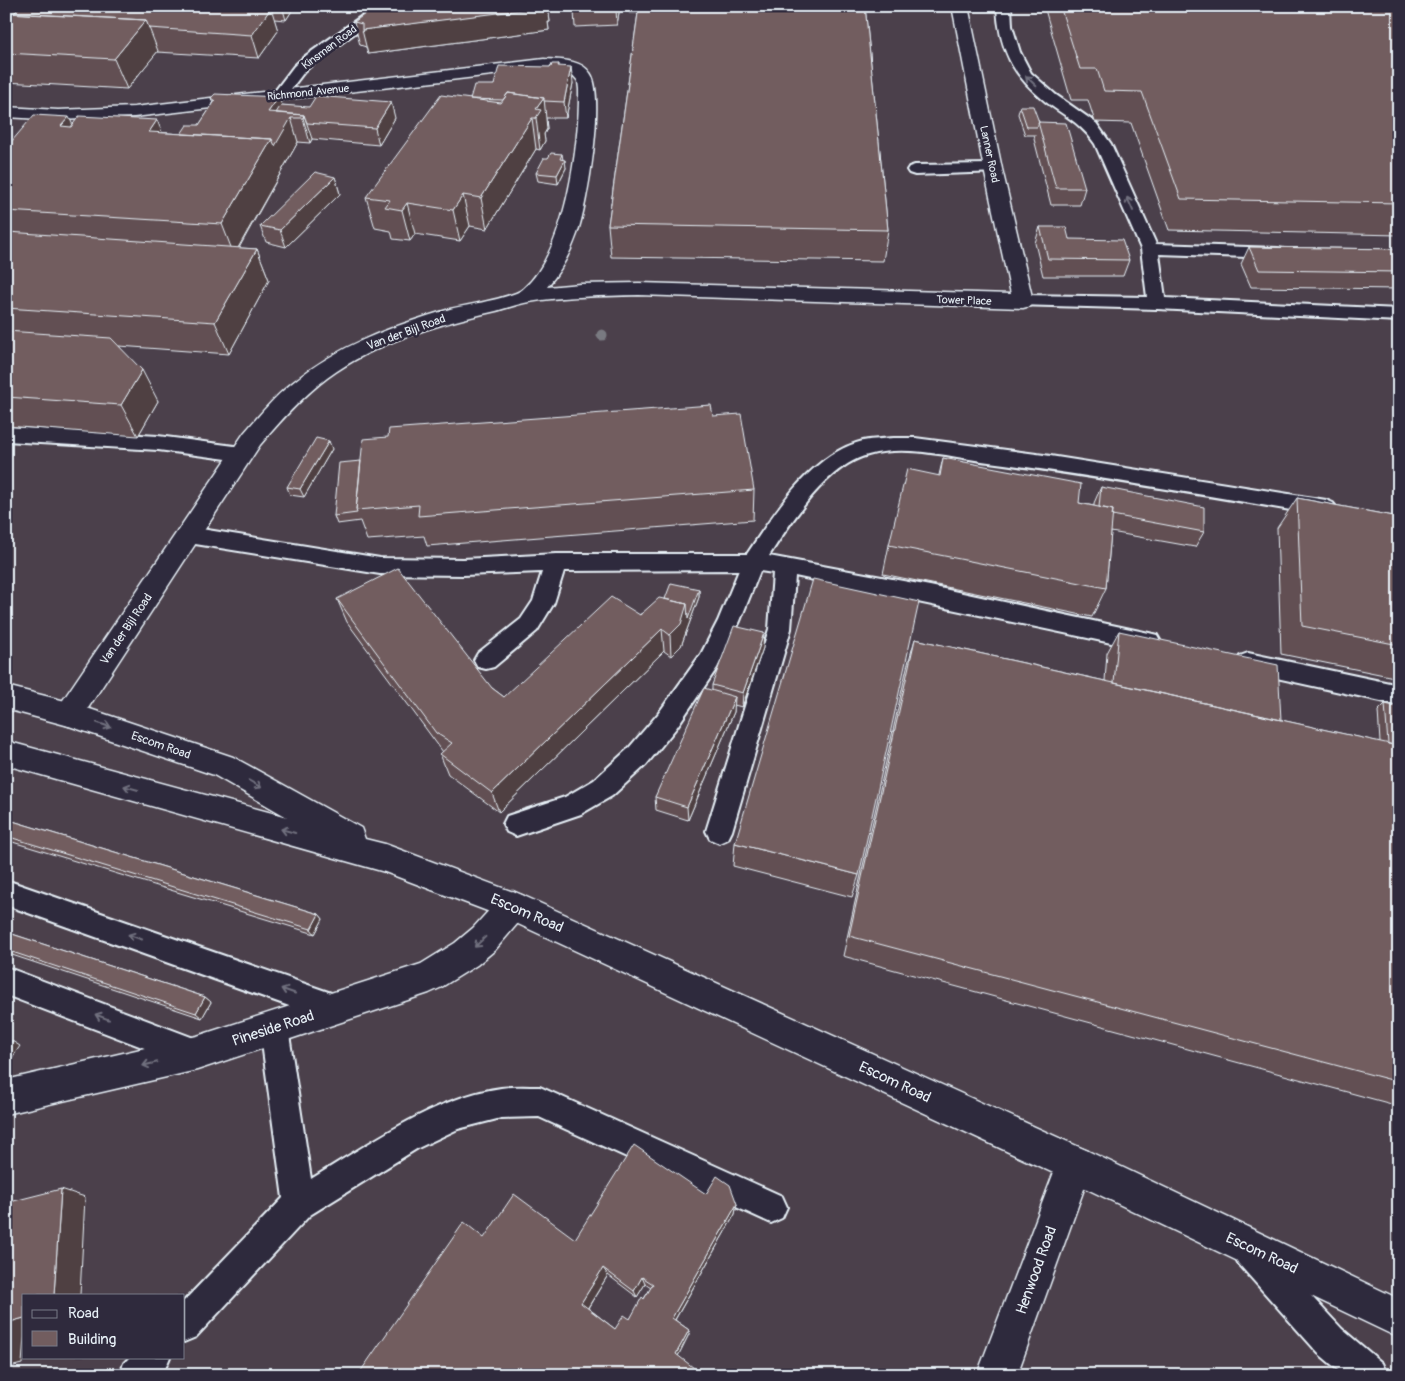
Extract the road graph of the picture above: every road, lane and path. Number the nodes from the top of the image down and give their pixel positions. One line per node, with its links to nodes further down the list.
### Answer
1 (385, 6): 4 (lane, Kinsman Road)
2 (960, 6): 6 (street, Lanner Road)
3 (1004, 6): 8 (lane, one-way to 3)
4 (278, 95): 5 (street, Richmond Avenue); 10 (street, Richmond Avenue)
5 (6, 112)
6 (993, 169): 7 (lane); 11 (street, Lanner Road)
7 (915, 170)
8 (1150, 249): 9 (lane); 12 (lane)
9 (1296, 253)
10 (528, 296): 11 (street, Tower Place); 15 (street, Van der Bijl Road)
11 (1023, 301): 12 (lane, Tower Place)
12 (1156, 303): 13 (lane, Tower Place)
13 (1399, 315)
14 (6, 434): 15 (lane)
15 (242, 454): 17 (street, Van der Bijl Road)
16 (1349, 511): 19 (lane)
17 (189, 535): 18 (lane); 26 (street, Van der Bijl Road)
18 (556, 562): 19 (lane); 22 (lane)
19 (753, 562): 20 (lane); 28 (lane)
20 (785, 566): 21 (lane); 29 (lane)
21 (1174, 647)
22 (486, 660)
23 (1233, 660): 24 (lane)
24 (1399, 695)
25 (6, 697): 26 (street, Escom Road)
26 (69, 714): 30 (street, Escom Road, one-way to 30)
27 (6, 753): 30 (street, Escom Road, one-way to 27)
28 (516, 824)
29 (718, 831)
30 (385, 858): 32 (street, Escom Road)
31 (6, 892): 34 (lane, one-way to 31)
32 (513, 906): 34 (street, Pineside Road, one-way to 34); 38 (street, Escom Road)
33 (6, 981): 36 (lane, one-way to 33)
34 (334, 1008): 35 (street, Pineside Road)
35 (274, 1028): 36 (street, Pineside Road); 39 (lane)
36 (197, 1053): 37 (street, Pineside Road, one-way to 37)
37 (6, 1096)
38 (1074, 1164): 41 (street, Escom Road); 46 (street, Henwood Road)
39 (299, 1204): 40 (lane); 43 (lane)
40 (771, 1207)
41 (1241, 1243): 42 (street, Escom Road); 47 (lane)
42 (1399, 1319)
43 (185, 1324)
44 (152, 1358): 45 (lane)
45 (136, 1375)
46 (996, 1375)
47 (1370, 1375)

